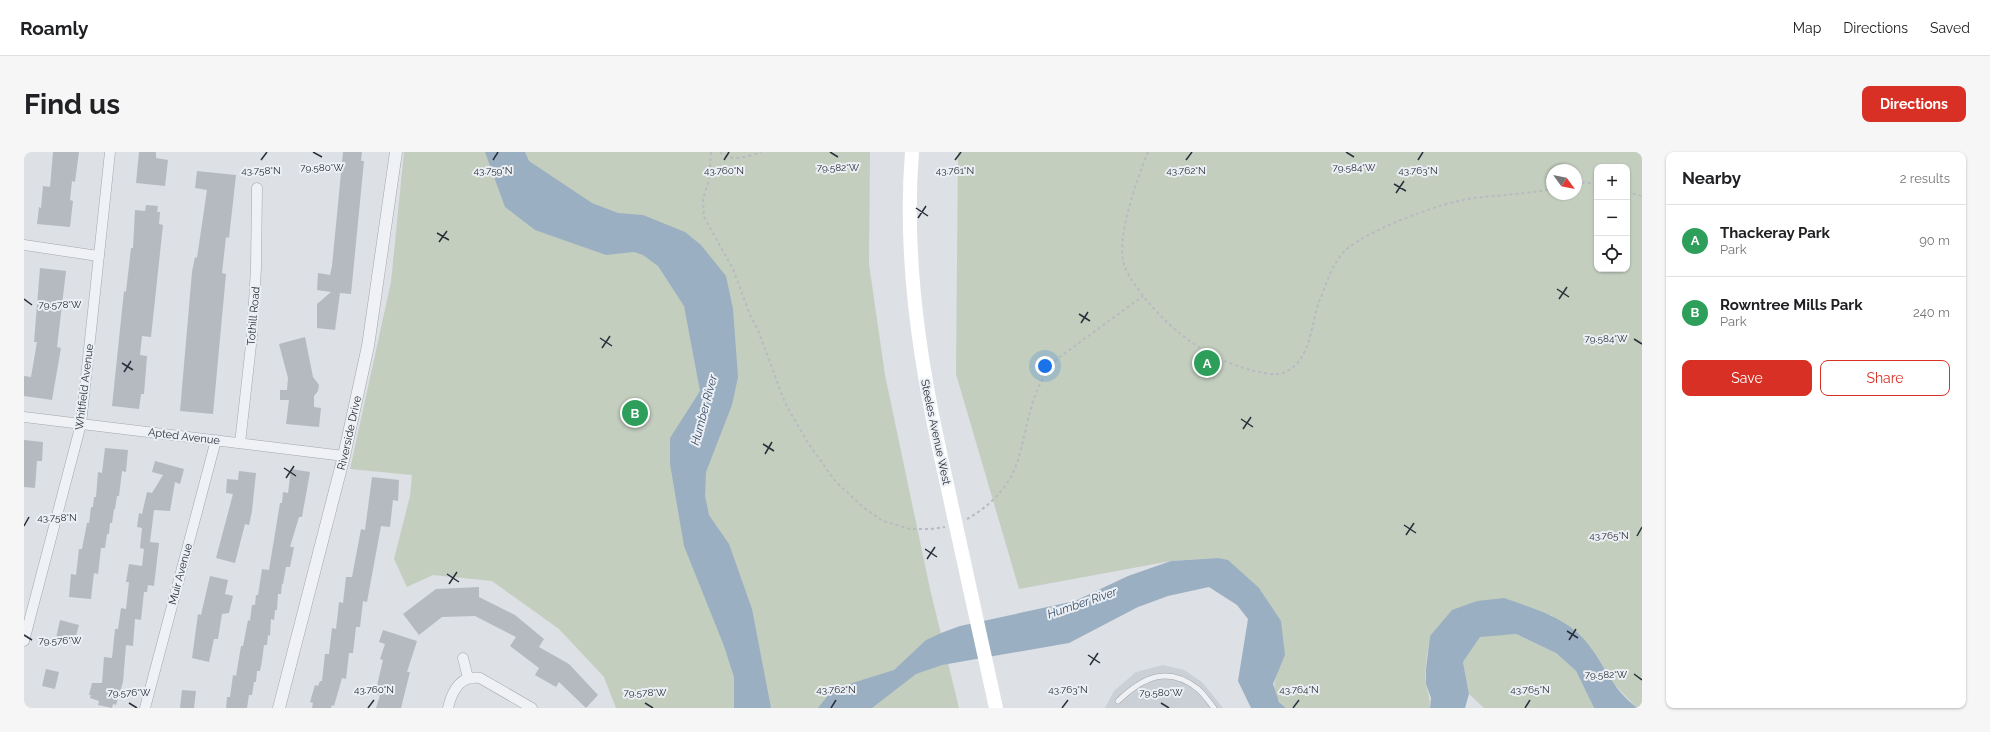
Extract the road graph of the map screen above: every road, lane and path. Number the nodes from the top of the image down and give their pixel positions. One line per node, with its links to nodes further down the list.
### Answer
1 (110, 152): 15 (street, Whitfield Avenue)
2 (396, 152): 21 (street, Riverside Drive)
3 (711, 152): 23 (path)
4 (720, 152): 5 (path)
5 (761, 152)
6 (912, 152): 32 (main road, Steeles Avenue West, bridge)
7 (1148, 152): 16 (path)
8 (1582, 183): 9 (path)
9 (1594, 184)
10 (257, 188): 20 (street, Tothill Road)
11 (1546, 190): 16 (path)
12 (1630, 193): 13 (path)
13 (1642, 196)
14 (24, 245): 15 (street)
15 (98, 256): 18 (street, Whitfield Avenue)
16 (1143, 296): 22 (path)
17 (24, 417): 18 (street, Apted Avenue)
18 (81, 424): 19 (street, Apted Avenue); 24 (street, Whitfield Avenue)
19 (216, 440): 20 (street, Apted Avenue); 28 (street, Muir Avenue)
20 (240, 443): 21 (street, Apted Avenue)
21 (344, 456): 29 (street, Riverside Drive)
22 (965, 521)
23 (952, 526)
24 (24, 641)
25 (463, 658): 26 (street)
26 (470, 678): 30 (street); 31 (street)
27 (1118, 701): 33 (lane)
28 (145, 708)
29 (278, 708)
30 (448, 708)
31 (532, 708)
32 (996, 708)
33 (1214, 708)

